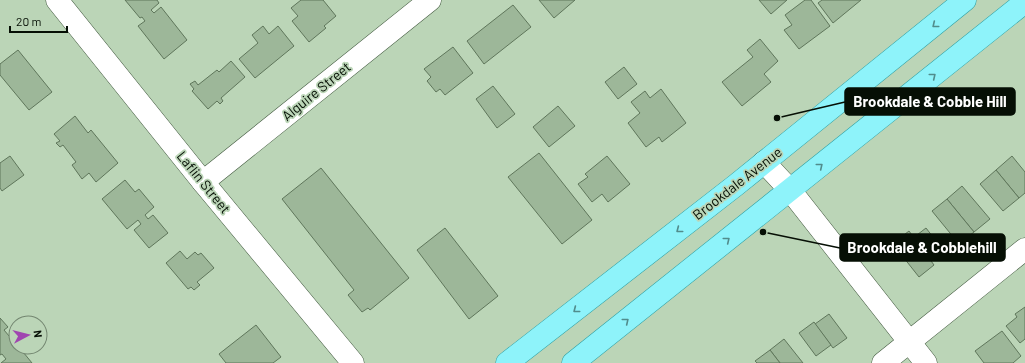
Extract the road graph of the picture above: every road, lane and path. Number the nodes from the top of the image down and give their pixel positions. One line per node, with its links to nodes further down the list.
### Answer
1 (57, 0): 6 (street, Laflin Street)
2 (430, 0): 6 (street, Alguire Street)
3 (965, 0): 5 (main road, Brookdale Avenue, one-way to 5)
4 (1025, 2): 7 (main road, one-way to 4)
5 (764, 162): 7 (street); 11 (main road, Brookdale Avenue, one-way to 11)
6 (203, 182): 10 (street, Laflin Street)
7 (790, 190): 9 (street); 12 (main road, one-way to 7)
8 (1025, 250): 9 (street)
9 (909, 342): 13 (street); 14 (street)
10 (353, 363)
11 (507, 363)
12 (573, 363)
13 (883, 363)
14 (926, 363)

